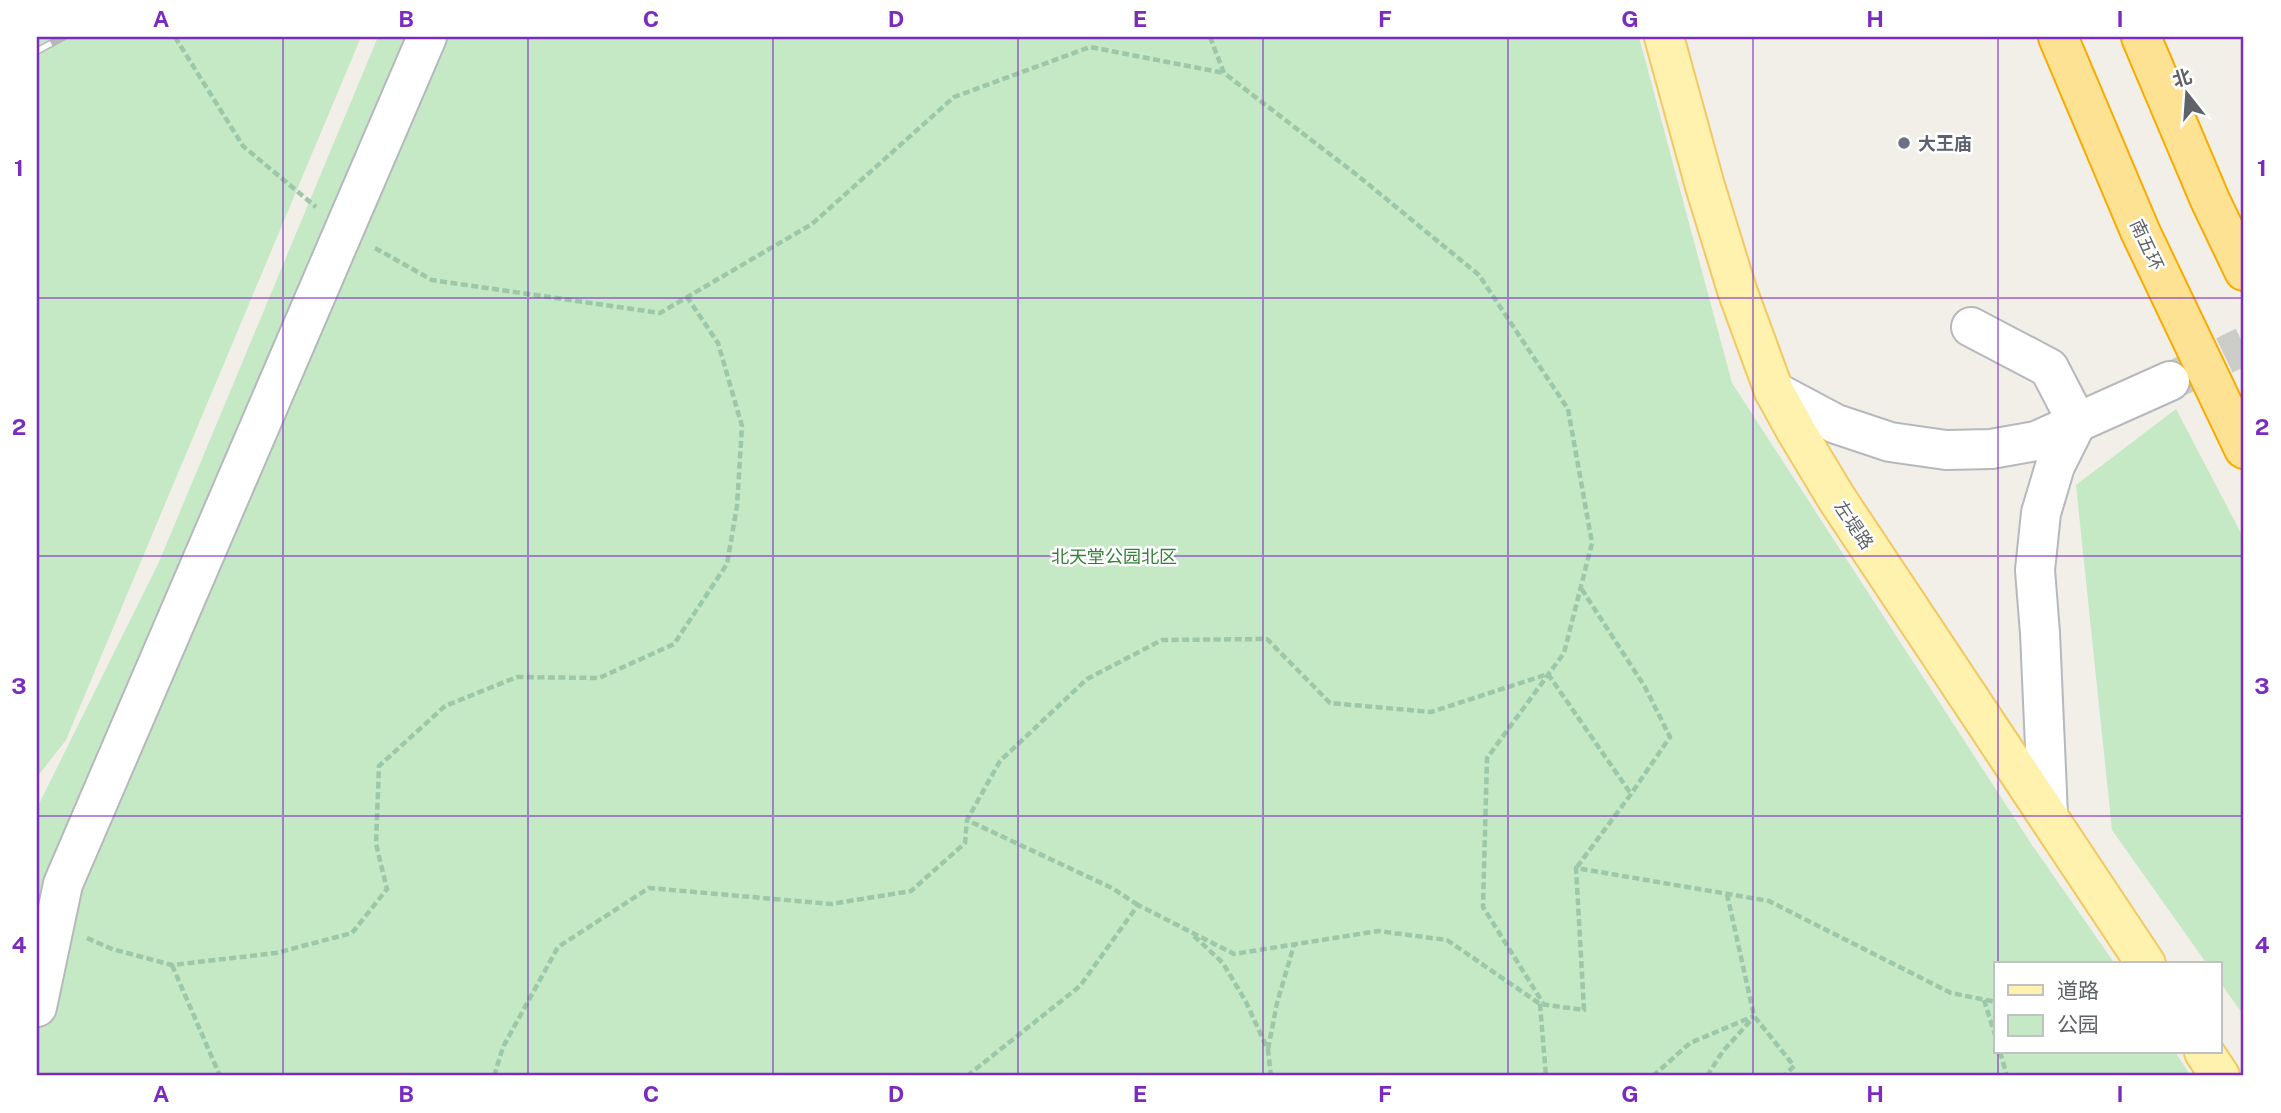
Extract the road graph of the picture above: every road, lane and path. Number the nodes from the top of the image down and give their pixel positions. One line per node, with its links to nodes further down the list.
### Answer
1 (176, 37): 8 (path)
2 (427, 37): 8 (street)
3 (1210, 37): 7 (path)
4 (1664, 37): 13 (main road, 左堤路)
5 (2058, 37): 15 (highway, 南五环)
6 (2141, 37): 9 (highway)
7 (1224, 73): 10 (path); 16 (path)
8 (344, 230): 10 (path); 24 (street)
9 (2244, 271)
10 (687, 297): 28 (path)
11 (1971, 327): 14 (street)
12 (2171, 381): 14 (street)
13 (1774, 391): 14 (street); 19 (main road, 左堤路)
14 (2077, 422): 19 (street)
15 (2244, 449)
16 (1580, 587): 17 (path); 18 (path)
17 (1548, 674): 18 (path); 20 (path); 31 (path)
18 (1631, 794): 21 (path)
19 (2048, 815): 27 (main road, 左堤路)
20 (967, 820): 23 (path); 39 (path)
21 (1577, 867): 22 (path); 31 (path)
22 (1727, 894): 29 (path); 33 (path)
23 (1138, 905): 25 (path); 40 (path)
24 (55, 923): 28 (path); 32 (street)
25 (1188, 930): 26 (path); 35 (path)
26 (1294, 945): 31 (path); 35 (path)
27 (2145, 962)
28 (172, 965): 38 (path)
29 (1984, 1000): 30 (path); 34 (path)
30 (1994, 1002)
31 (1542, 1004): 42 (path)
32 (37, 1007)
33 (1755, 1016): 43 (path); 44 (path); 45 (path)
34 (1994, 1032)
35 (1268, 1050): 41 (path)
36 (2001, 1054): 46 (path)
37 (2205, 1054): 47 (main road)
38 (220, 1076)
39 (494, 1076)
40 (967, 1076)
41 (1271, 1076)
42 (1545, 1076)
43 (1653, 1076)
44 (1707, 1076)
45 (1784, 1076)
46 (2007, 1076)
47 (2220, 1076)

